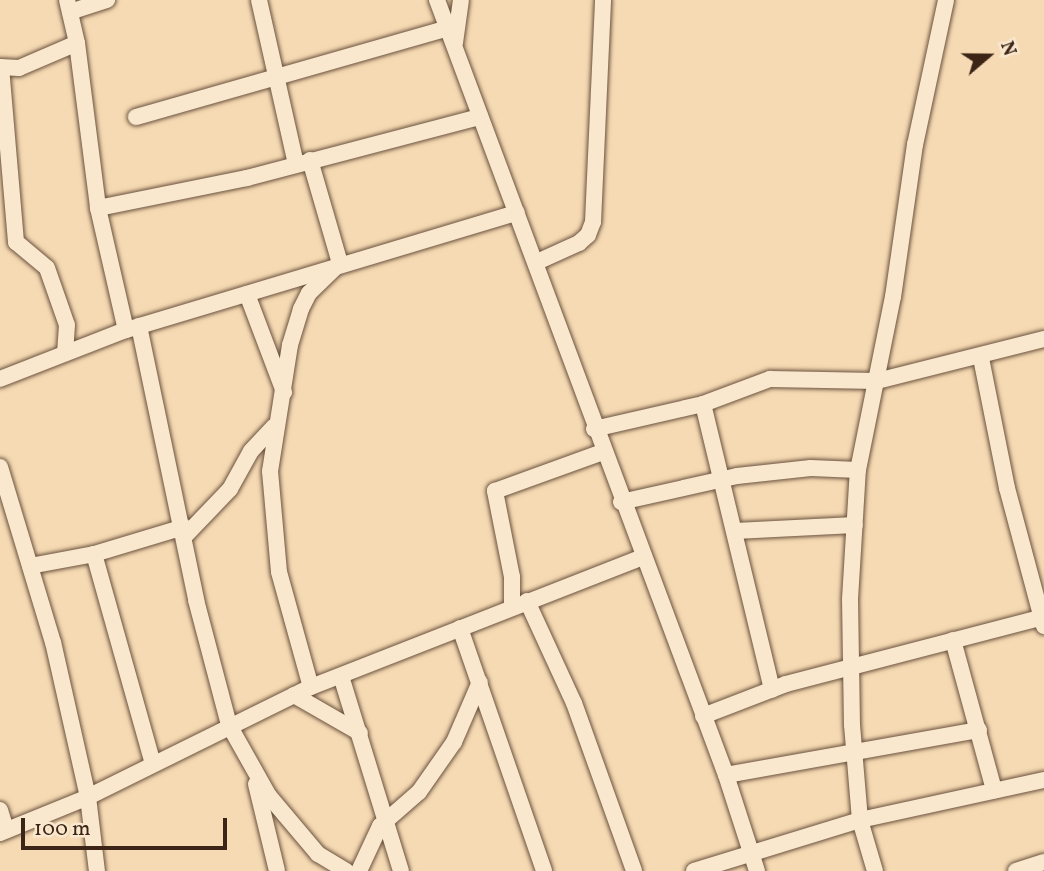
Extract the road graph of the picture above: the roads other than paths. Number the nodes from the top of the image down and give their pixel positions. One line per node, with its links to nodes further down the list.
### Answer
1 (107, 0): 7 (street)
2 (438, 0): 8 (street)
3 (460, 0): 10 (street)
4 (603, 0): 18 (street)
5 (946, 0): 26 (street)
6 (263, 5): 12 (street)
7 (68, 6): 9 (street)
8 (449, 28): 10 (street); 12 (street)
9 (77, 43): 11 (street); 16 (street)
10 (455, 45): 14 (street)
11 (0, 67): 23 (street)
12 (275, 77): 13 (street); 15 (street)
13 (136, 117)
14 (480, 117): 15 (street); 17 (street)
15 (303, 162): 16 (street); 19 (street)
16 (99, 208): 21 (street)
17 (517, 213): 18 (street); 19 (street)
18 (537, 262): 30 (street)
19 (340, 263): 20 (street); 27 (street)
20 (247, 294): 21 (street); 27 (street)
21 (132, 328): 23 (street); 37 (street)
22 (1044, 339): 24 (street)
23 (65, 353): 25 (street)
24 (981, 358): 26 (street); 43 (street)
25 (0, 379)
26 (877, 381): 28 (street); 33 (street)
27 (284, 392): 29 (street)
28 (703, 404): 30 (street); 34 (street)
29 (276, 424): 37 (street); 49 (street)
30 (594, 429): 31 (street)
31 (603, 452): 35 (street); 42 (street)
32 (0, 467): 41 (street)
33 (858, 470): 34 (street); 36 (street)
34 (724, 478): 35 (street); 38 (street)
35 (621, 502): 40 (street)
36 (855, 525): 38 (street); 46 (street)
37 (184, 531): 39 (street); 53 (street)
38 (735, 531): 50 (street)
39 (94, 554): 41 (street); 57 (street)
40 (642, 556): 42 (street); 52 (street)
41 (30, 566): 62 (street)
42 (520, 604): 44 (street); 75 (street)
43 (1044, 620): 45 (street)
44 (460, 628): 47 (street); 48 (street)
45 (953, 640): 46 (street); 54 (street)
46 (852, 666): 50 (street); 56 (street)
47 (341, 676): 49 (street); 55 (street)
48 (480, 682): 64 (street); 74 (street)
49 (311, 687): 51 (street)
50 (772, 690): 52 (street)
51 (294, 695): 53 (street); 55 (street)
52 (704, 716): 59 (street)
53 (229, 725): 57 (street); 58 (street)
54 (979, 730): 56 (street); 61 (street)
55 (360, 733): 64 (street)
56 (854, 751): 59 (street); 65 (street)
57 (152, 761): 62 (street)
58 (253, 772): 70 (street); 71 (street)
59 (726, 775): 67 (street)
60 (1044, 780): 61 (street)
61 (994, 790): 65 (street)
62 (88, 797): 66 (street); 69 (street)
63 (0, 810): 66 (street)
64 (387, 819): 72 (street); 73 (street)
65 (860, 820): 67 (street); 78 (street)
66 (3, 832)
67 (751, 855): 76 (street); 77 (street)
68 (1044, 862): 79 (street)
69 (97, 871)
70 (276, 871)
71 (346, 871)
72 (359, 871)
73 (401, 871)
74 (544, 871)
75 (635, 871)
76 (694, 871)
77 (757, 871)
78 (874, 871)
79 (1016, 871)

